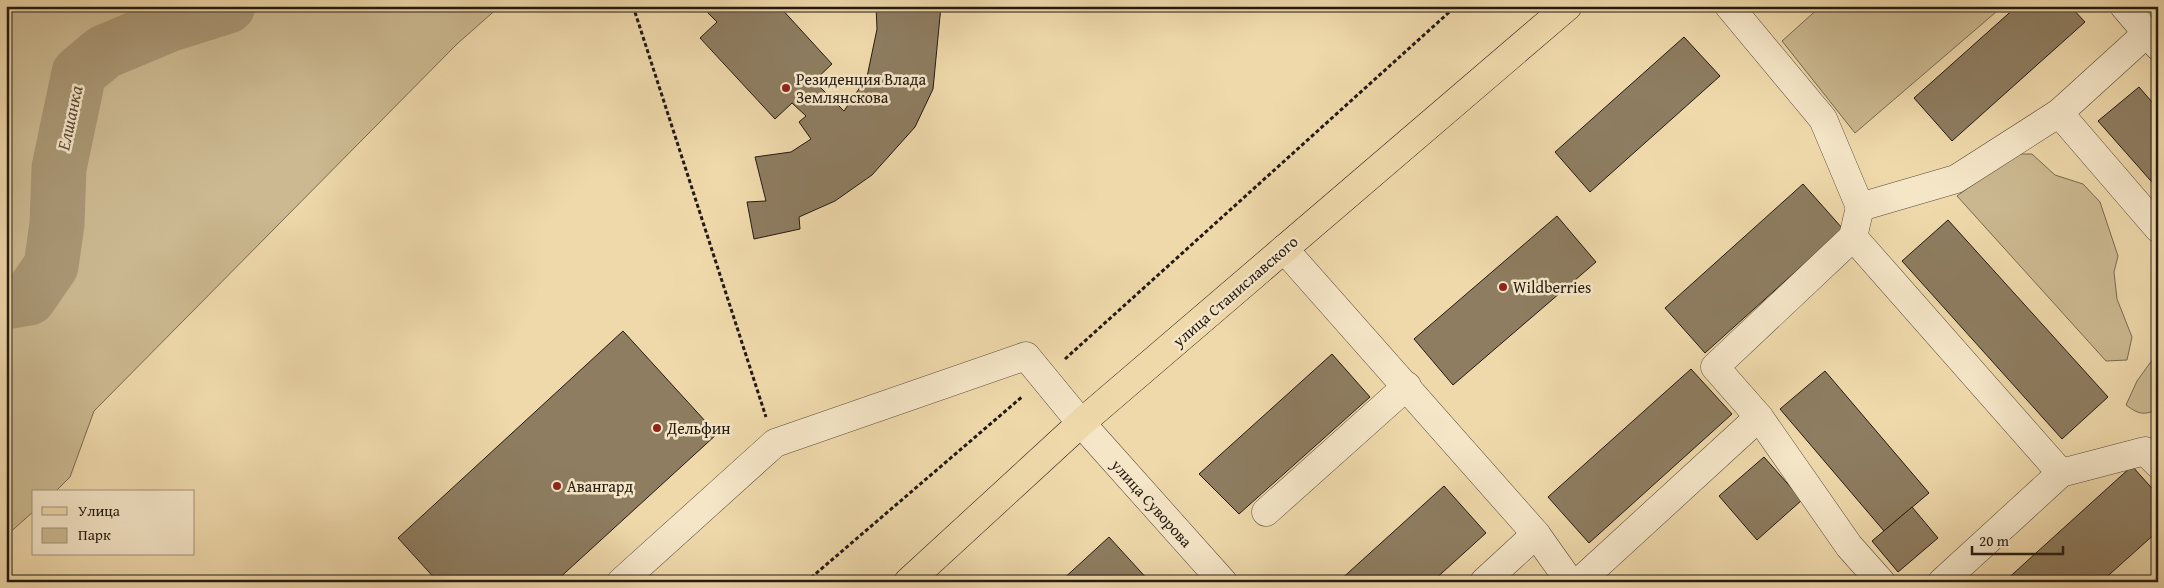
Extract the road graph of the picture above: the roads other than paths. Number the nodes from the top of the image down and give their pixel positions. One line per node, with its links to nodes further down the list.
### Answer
1 (1729, 6): 6 (street)
2 (2124, 6): 4 (street)
3 (1564, 7): 9 (main road, улица Станиславского)
4 (2152, 40): 5 (street)
5 (2059, 113): 6 (street); 7 (street)
6 (1860, 207): 8 (street)
7 (2158, 228)
8 (1853, 237): 11 (street); 14 (street)
9 (1284, 249): 10 (street); 12 (main road, улица Станиславского)
10 (1407, 386): 15 (street); 16 (street)
11 (1760, 417): 22 (street); 23 (street)
12 (1081, 424): 17 (street, улица Суворова); 18 (main road, улица Станиславского); 19 (street, улица Суворова)
13 (2151, 457): 14 (street)
14 (2061, 474): 24 (street)
15 (1266, 512)
16 (1536, 534): 20 (street); 21 (street)
17 (621, 582)
18 (908, 582)
19 (1223, 582)
20 (1484, 582)
21 (1570, 582)
22 (1579, 582)
23 (1881, 582)
24 (1942, 582)

